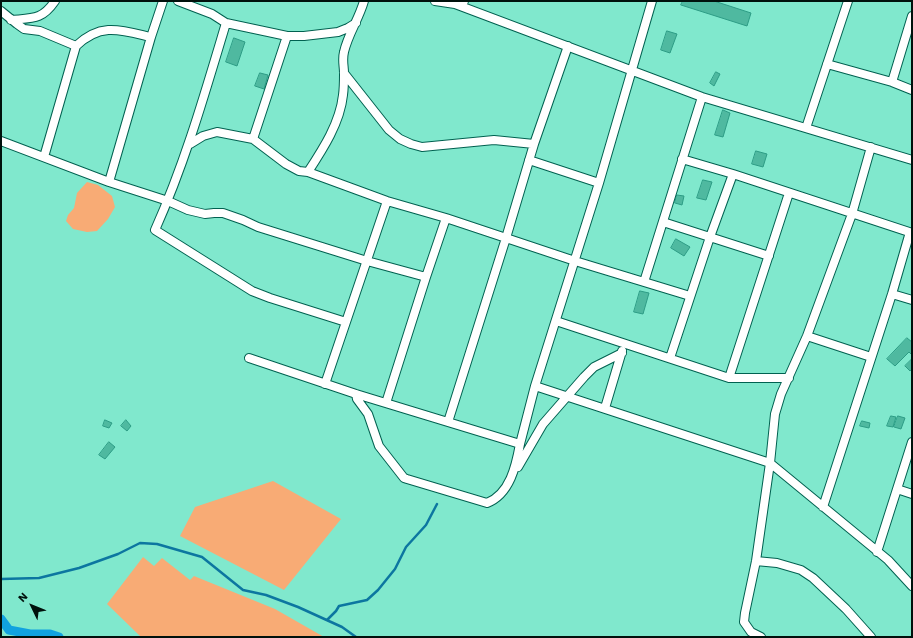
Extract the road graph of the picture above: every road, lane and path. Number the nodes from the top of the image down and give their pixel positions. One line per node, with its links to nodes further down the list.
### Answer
1 (55, 1): 12 (street)
2 (164, 1): 16 (street)
3 (178, 1): 13 (street)
4 (364, 1): 14 (street)
5 (435, 1): 9 (street)
6 (464, 1): 9 (street)
7 (652, 1): 20 (street)
8 (848, 1): 19 (street)
9 (454, 4): 18 (street)
10 (1, 12): 12 (street)
11 (912, 16): 22 (street)
12 (12, 20): 17 (street)
13 (226, 23): 15 (street); 28 (street)
14 (356, 23): 15 (street); 21 (street)
15 (287, 36): 26 (street)
16 (151, 37): 17 (street); 37 (street)
17 (76, 46): 31 (street)
18 (568, 46): 20 (street); 29 (street)
19 (827, 64): 22 (street); 25 (street)
20 (631, 71): 24 (street); 38 (street)
21 (344, 73): 29 (street); 35 (street)
22 (892, 82): 23 (street)
23 (912, 90)
24 (702, 97): 25 (street); 32 (street)
25 (806, 128): 30 (street)
26 (253, 139): 28 (street); 35 (street)
27 (1, 141): 31 (street)
28 (190, 144): 40 (street)
29 (534, 144): 33 (street)
30 (872, 147): 34 (street); 42 (street)
31 (44, 157): 37 (street)
32 (682, 159): 36 (street); 44 (street)
33 (529, 160): 38 (street); 47 (street)
34 (912, 160)
35 (308, 172): 41 (street)
36 (733, 174): 39 (street); 46 (street)
37 (109, 182): 40 (street)
38 (599, 183): 49 (street)
39 (789, 192): 42 (street); 48 (street)
40 (168, 201): 50 (street); 57 (street)
41 (387, 201): 43 (street); 50 (street)
42 (852, 214): 45 (street); 58 (street)
43 (446, 218): 47 (street); 51 (street)
44 (663, 222): 46 (street); 52 (street)
45 (911, 233): 53 (street)
46 (710, 237): 48 (street); 54 (street)
47 (506, 238): 49 (street); 72 (street)
48 (769, 256): 64 (street)
49 (575, 260): 52 (street); 56 (street)
50 (367, 261): 51 (street); 57 (street)
51 (426, 277): 70 (street)
52 (644, 282): 54 (street)
53 (892, 294): 55 (street); 61 (street)
54 (690, 296): 63 (street)
55 (912, 300)
56 (556, 321): 59 (street); 67 (street)
57 (346, 322): 66 (street)
58 (807, 336): 61 (street); 65 (street)
59 (624, 343): 60 (street); 63 (street)
60 (622, 353): 69 (street); 71 (street)
61 (871, 357): 79 (street)
62 (249, 358): 66 (street)
63 (670, 358): 64 (street)
64 (729, 378): 65 (street)
65 (789, 378): 75 (street)
66 (325, 384): 68 (street)
67 (535, 386): 69 (street); 74 (street)
68 (356, 394): 70 (street); 76 (street)
69 (567, 396): 71 (street); 76 (street)
70 (386, 403): 72 (street)
71 (605, 408): 75 (street)
72 (448, 422): 74 (street)
73 (912, 442): 77 (street)
74 (520, 444): 76 (street)
75 (770, 463): 79 (street); 81 (street)
76 (506, 488)
77 (897, 489): 78 (street); 80 (street)
78 (912, 494)
79 (823, 507): 80 (street)
80 (878, 552): 82 (street)
81 (756, 561): 83 (street); 84 (street)
82 (912, 586)
83 (761, 637)
84 (871, 637)

